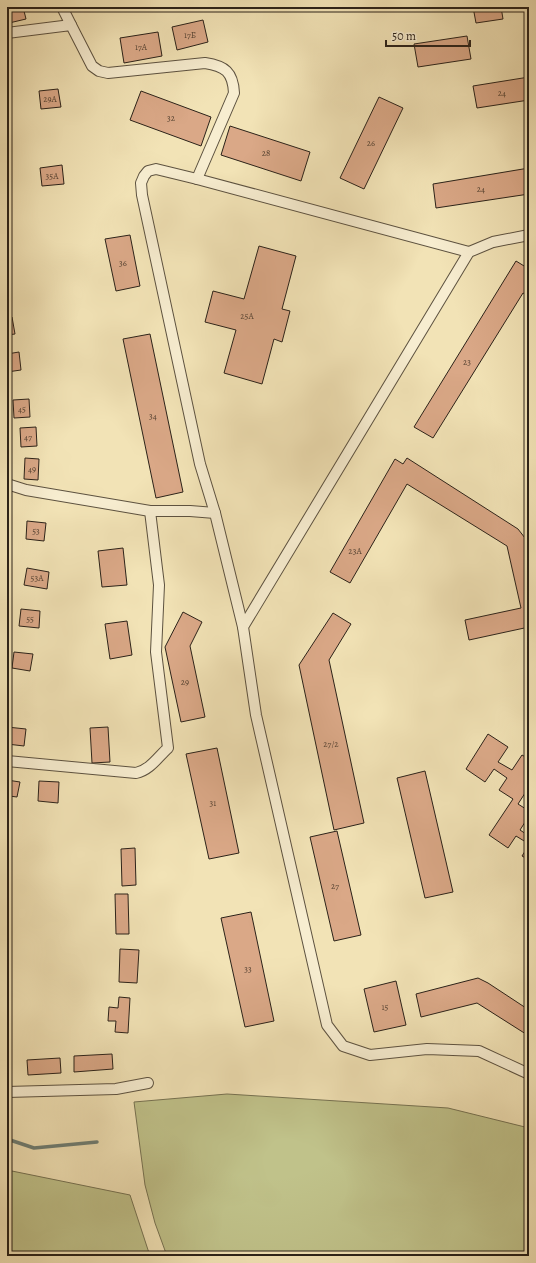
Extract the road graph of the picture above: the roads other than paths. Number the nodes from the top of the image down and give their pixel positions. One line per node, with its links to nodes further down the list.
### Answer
1 (62, 7): 2 (street)
2 (71, 25): 3 (street); 4 (street)
3 (7, 33)
4 (197, 179): 6 (street); 9 (street)
5 (529, 235): 6 (street)
6 (469, 252): 10 (street)
7 (7, 484): 8 (street)
8 (150, 511): 9 (street); 11 (street)
9 (215, 513): 10 (street)
10 (243, 627): 12 (street)
11 (7, 760)
12 (529, 1074)
13 (148, 1083): 14 (street)
14 (7, 1092)

